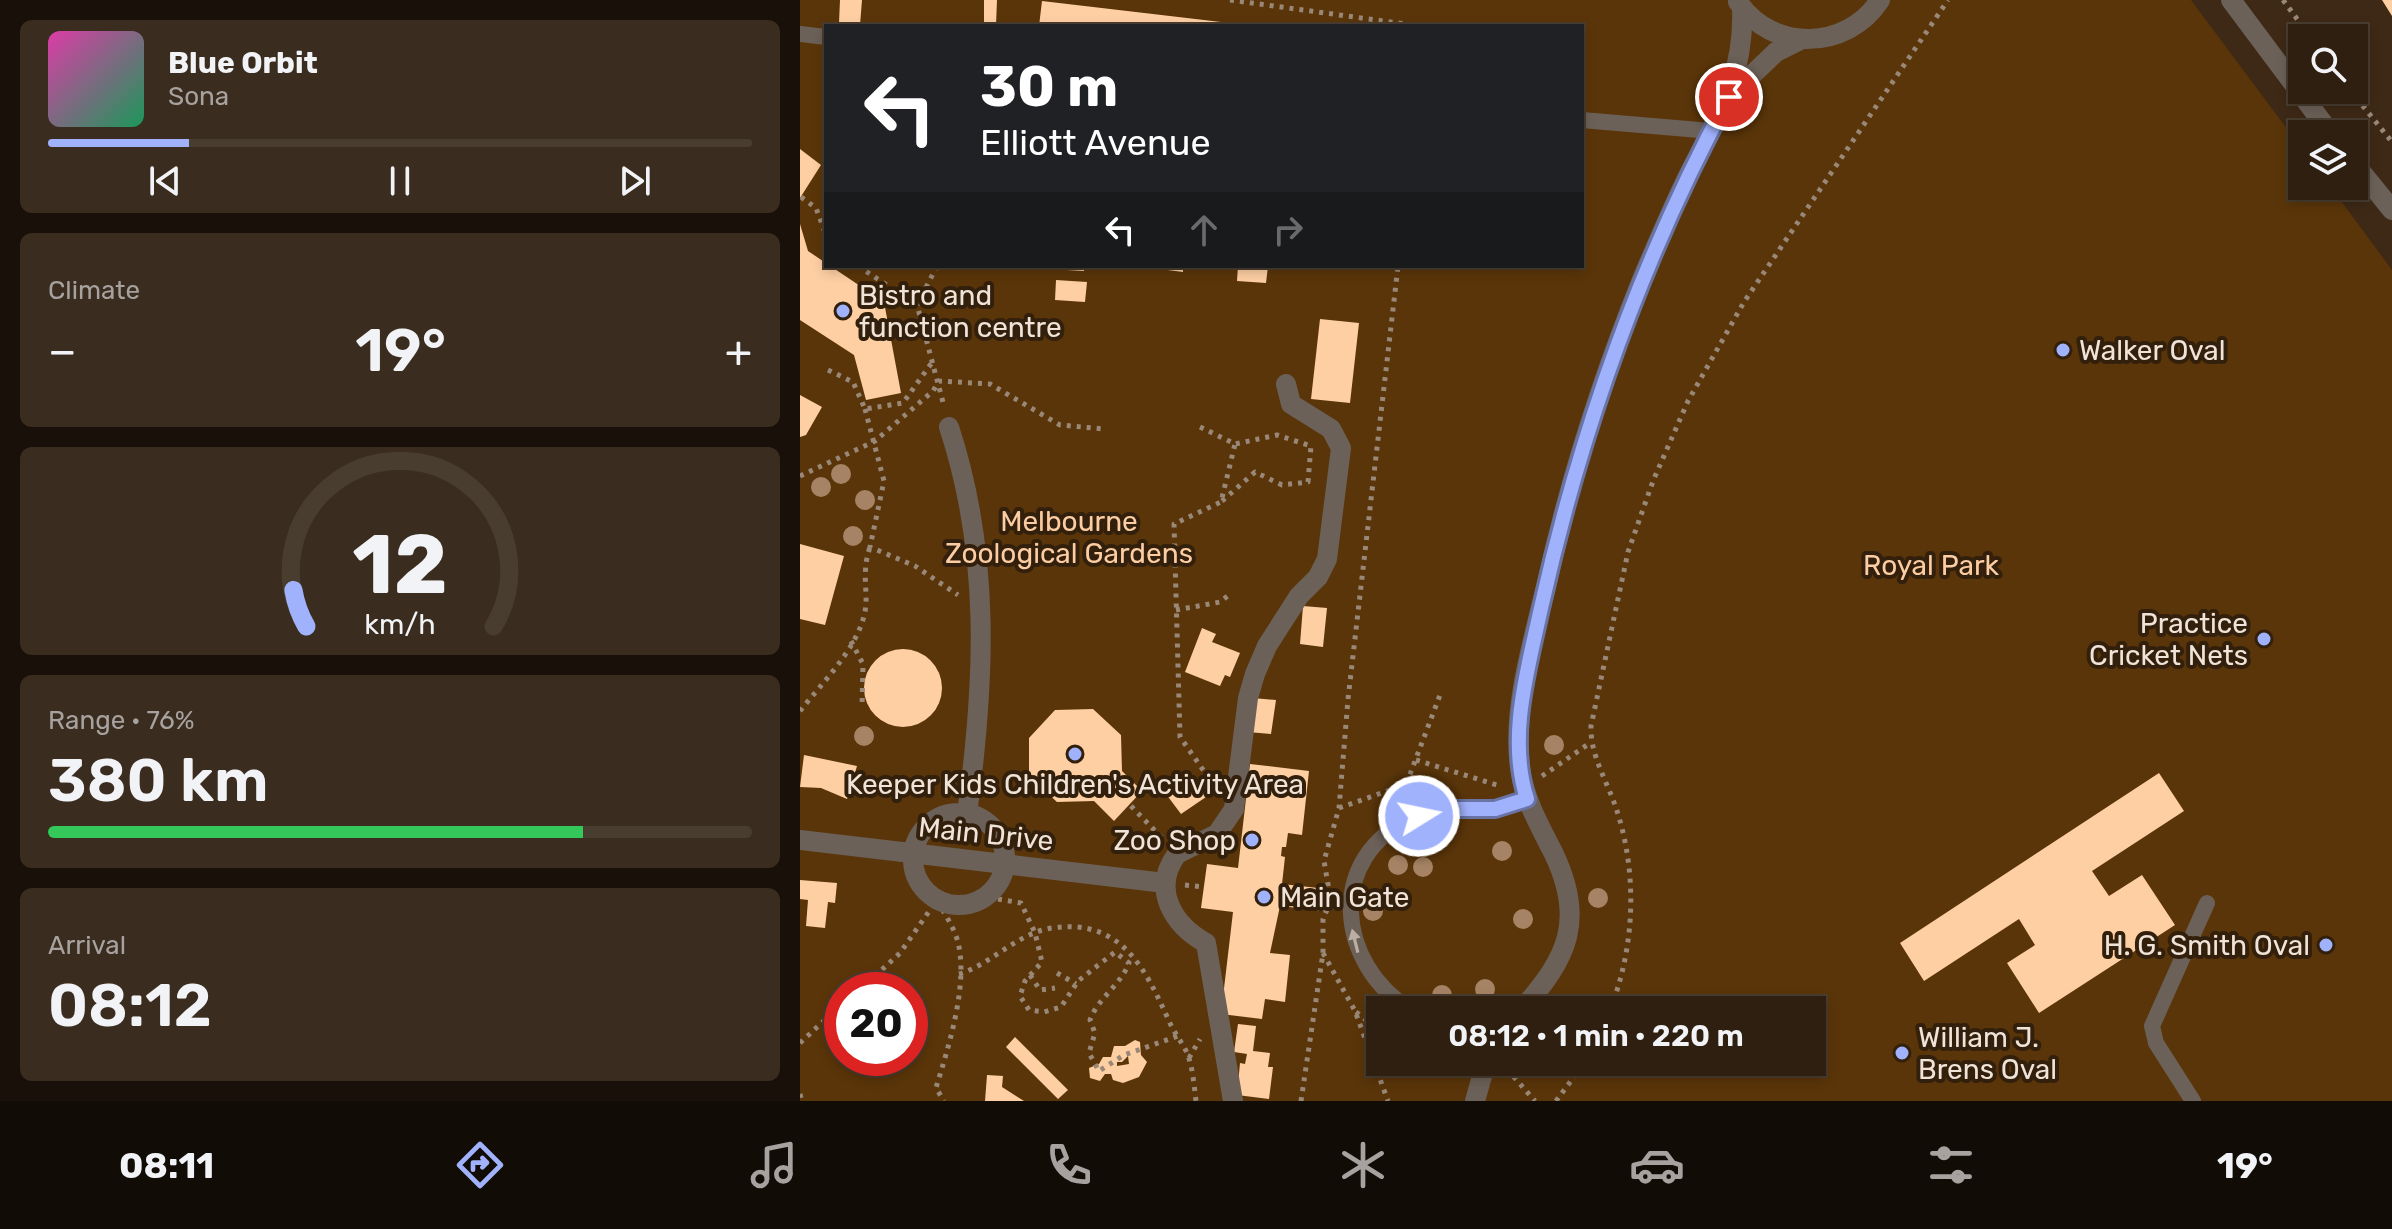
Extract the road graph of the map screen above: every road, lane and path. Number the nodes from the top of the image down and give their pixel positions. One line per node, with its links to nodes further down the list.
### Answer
1 (1230, 0): 7 (path)
2 (1880, 0): 11 (street)
3 (1948, 0): 68 (path)
4 (2231, 0): 15 (street)
5 (2284, 0): 8 (path)
6 (1740, 4): 11 (street); 12 (street)
7 (1405, 24)
8 (2301, 24)
9 (800, 34): 10 (lane)
10 (824, 37)
11 (1802, 39): 12 (street)
12 (1729, 97): 16 (street)
13 (2361, 104): 17 (path)
14 (1584, 120): 16 (lane)
15 (2321, 120)
16 (1711, 131): 46 (street)
17 (2392, 142)
18 (2368, 180): 20 (street)
19 (801, 197): 21 (path)
20 (2392, 210)
21 (824, 230)
22 (861, 268): 25 (path)
23 (936, 268): 25 (path)
24 (1398, 268): 48 (path)
25 (917, 305): 26 (path)
26 (933, 360): 28 (path); 30 (path)
27 (828, 370): 30 (path)
28 (939, 381)
29 (1286, 384): 45 (street)
30 (865, 409): 35 (path)
31 (949, 427): 38 (street)
32 (1200, 427): 33 (path)
33 (1235, 444): 34 (path); 34 (path)
34 (1221, 502): 37 (path)
35 (870, 547): 38 (path); 39 (path)
36 (1230, 594): 37 (path)
37 (1176, 610): 45 (path)
38 (982, 612): 49 (street)
39 (851, 641): 41 (path); 42 (path)
40 (1440, 695): 43 (path)
41 (862, 707)
42 (800, 711)
43 (1416, 760): 44 (path); 48 (path)
44 (1496, 785)
45 (1238, 797): 51 (street)
46 (1527, 799): 66 (lane, one-way to 46); 67 (street)
47 (1131, 806): 51 (path)
48 (1339, 808): 59 (path)
49 (967, 814): 52 (street); 53 (street)
50 (800, 840): 52 (street, Main Drive)
51 (1177, 854): 54 (street)
52 (913, 855): 53 (street, Main Drive); 56 (street)
53 (1005, 863): 54 (street, Main Drive); 55 (street)
54 (1165, 883): 81 (street)
55 (990, 893): 56 (street); 58 (path)
56 (937, 900): 60 (path); 62 (path)
57 (2207, 903): 87 (lane)
58 (1035, 933): 62 (path); 63 (path); 72 (path)
59 (1323, 953): 69 (path); 82 (path)
60 (879, 972)
61 (1057, 973): 64 (path)
62 (959, 974): 79 (path)
63 (1030, 975): 64 (path); 65 (path)
64 (1076, 984): 72 (path)
65 (1055, 988)
66 (1394, 996)
67 (1532, 996)
68 (1615, 996)
69 (1355, 1011): 70 (path); 83 (path)
70 (1366, 1020)
71 (824, 1021): 73 (path)
72 (1178, 1036): 80 (path)
73 (800, 1043)
74 (1489, 1076): 84 (street)
75 (1513, 1076): 85 (path)
76 (1575, 1076): 86 (path)
77 (800, 1094): 78 (path)
78 (802, 1101)
79 (944, 1101)
80 (1196, 1101)
81 (1233, 1101)
82 (1301, 1101)
83 (1388, 1101)
84 (1475, 1101)
85 (1535, 1101)
86 (1556, 1101)
87 (2193, 1101)

